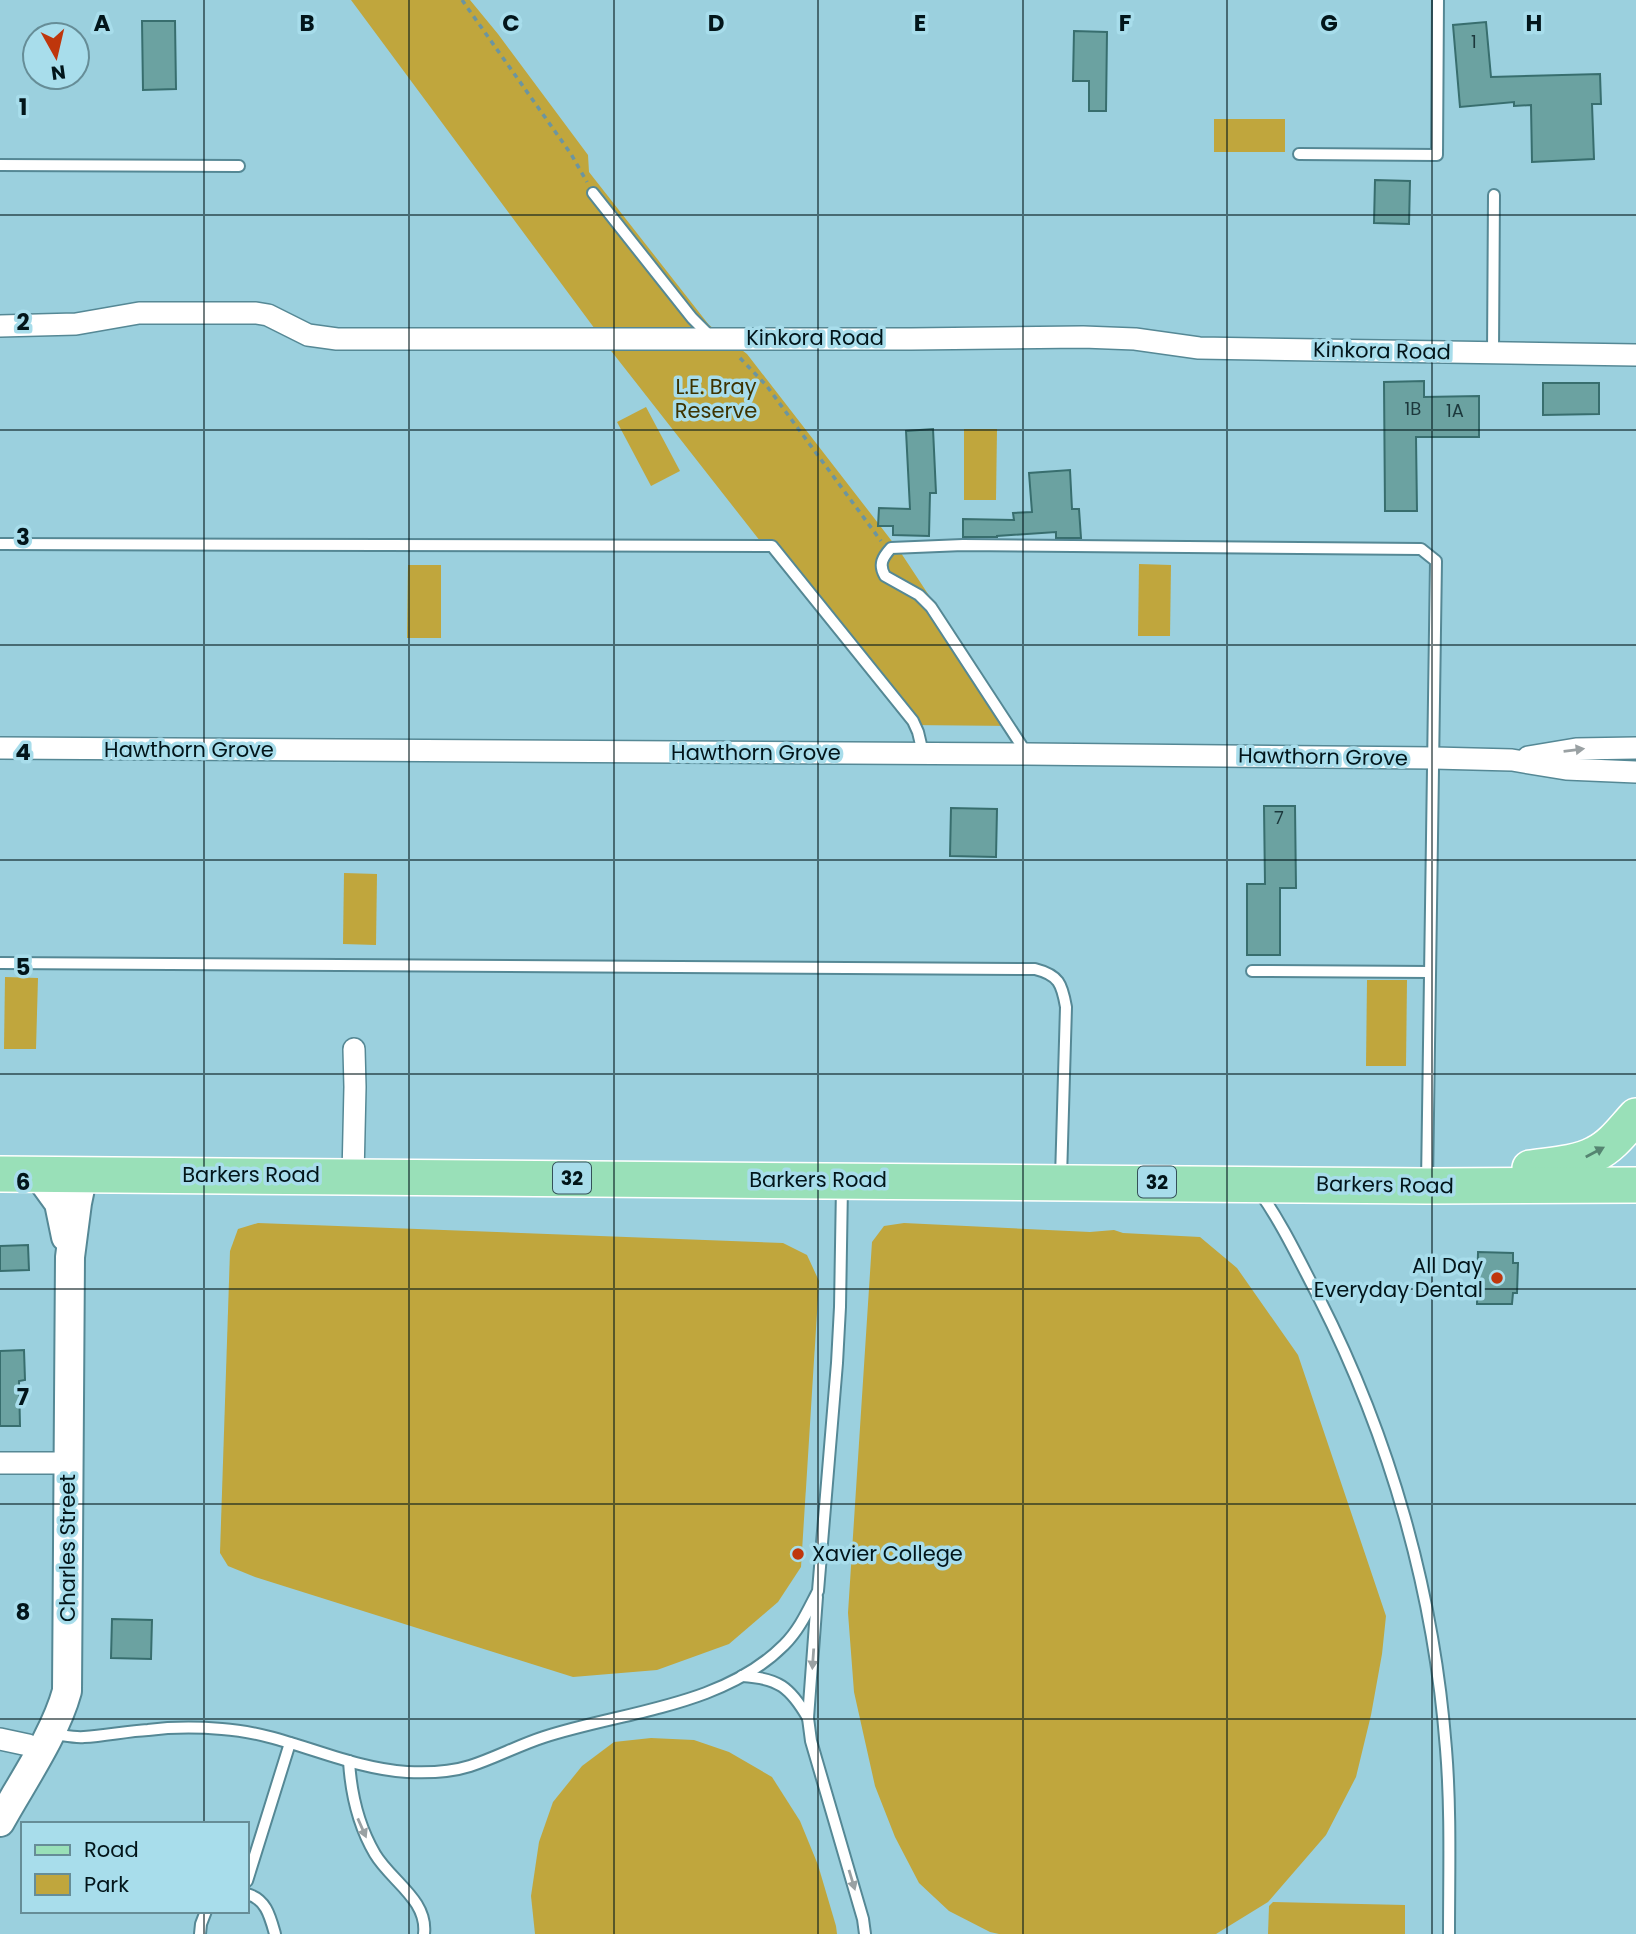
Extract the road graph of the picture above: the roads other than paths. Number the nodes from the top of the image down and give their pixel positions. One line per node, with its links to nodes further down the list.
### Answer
1 (1438, 0): 2 (lane)
2 (1299, 154)
3 (0, 164): 4 (lane)
4 (239, 166)
5 (593, 193): 8 (lane)
6 (1494, 195): 9 (lane)
7 (0, 326): 8 (street, Kinkora Road)
8 (712, 338): 9 (street, Kinkora Road)
9 (1493, 353): 10 (street, Kinkora Road)
10 (1636, 355)
11 (0, 544): 14 (lane)
12 (0, 748): 14 (street, Hawthorn Grove)
13 (1636, 748): 17 (street, Hawthorn Grove, one-way to 13)
14 (922, 753): 15 (street, Hawthorn Grove)
15 (1027, 754): 16 (street, Hawthorn Grove); 16 (lane)
16 (1434, 758): 17 (street, Hawthorn Grove); 21 (lane)
17 (1512, 760): 18 (street, Hawthorn Grove)
18 (1636, 772)
19 (0, 963): 29 (lane)
20 (1252, 971): 21 (lane)
21 (1430, 972): 32 (lane)
22 (354, 1049): 27 (street)
23 (1636, 1116): 32 (main road, one-way to 23)
24 (0, 1174): 25 (main road, Barkers Road / 32)
25 (38, 1174): 26 (main road, Barkers Road / 32); 33 (street, Charles Street)
26 (83, 1174): 27 (main road, Barkers Road / 32); 33 (street, Charles Street)
27 (353, 1176): 28 (main road, Barkers Road / 32)
28 (842, 1180): 29 (main road, Barkers Road / 32); 36 (lane)
29 (1061, 1181): 30 (main road, Barkers Road / 32)
30 (1254, 1183): 32 (main road, Barkers Road / 32); 51 (lane)
31 (1636, 1185): 32 (main road, Barkers Road / 32)
32 (1443, 1186)
33 (70, 1257): 35 (street, Charles Street)
34 (0, 1463): 35 (street)
35 (68, 1464): 40 (street, Charles Street)
36 (818, 1591): 37 (lane); 38 (lane, one-way to 38)
37 (742, 1676): 38 (lane); 42 (lane)
38 (808, 1718): 50 (lane, one-way to 50)
39 (0, 1739): 40 (street)
40 (44, 1743): 41 (lane); 43 (street, Charles Street)
41 (290, 1743): 42 (lane); 44 (lane)
42 (349, 1761): 49 (lane, one-way to 49)
43 (0, 1822)
44 (248, 1878)
45 (248, 1894): 48 (lane)
46 (205, 1913): 47 (lane)
47 (200, 1934)
48 (275, 1934)
49 (424, 1934)
50 (865, 1934)
51 (1449, 1934)

